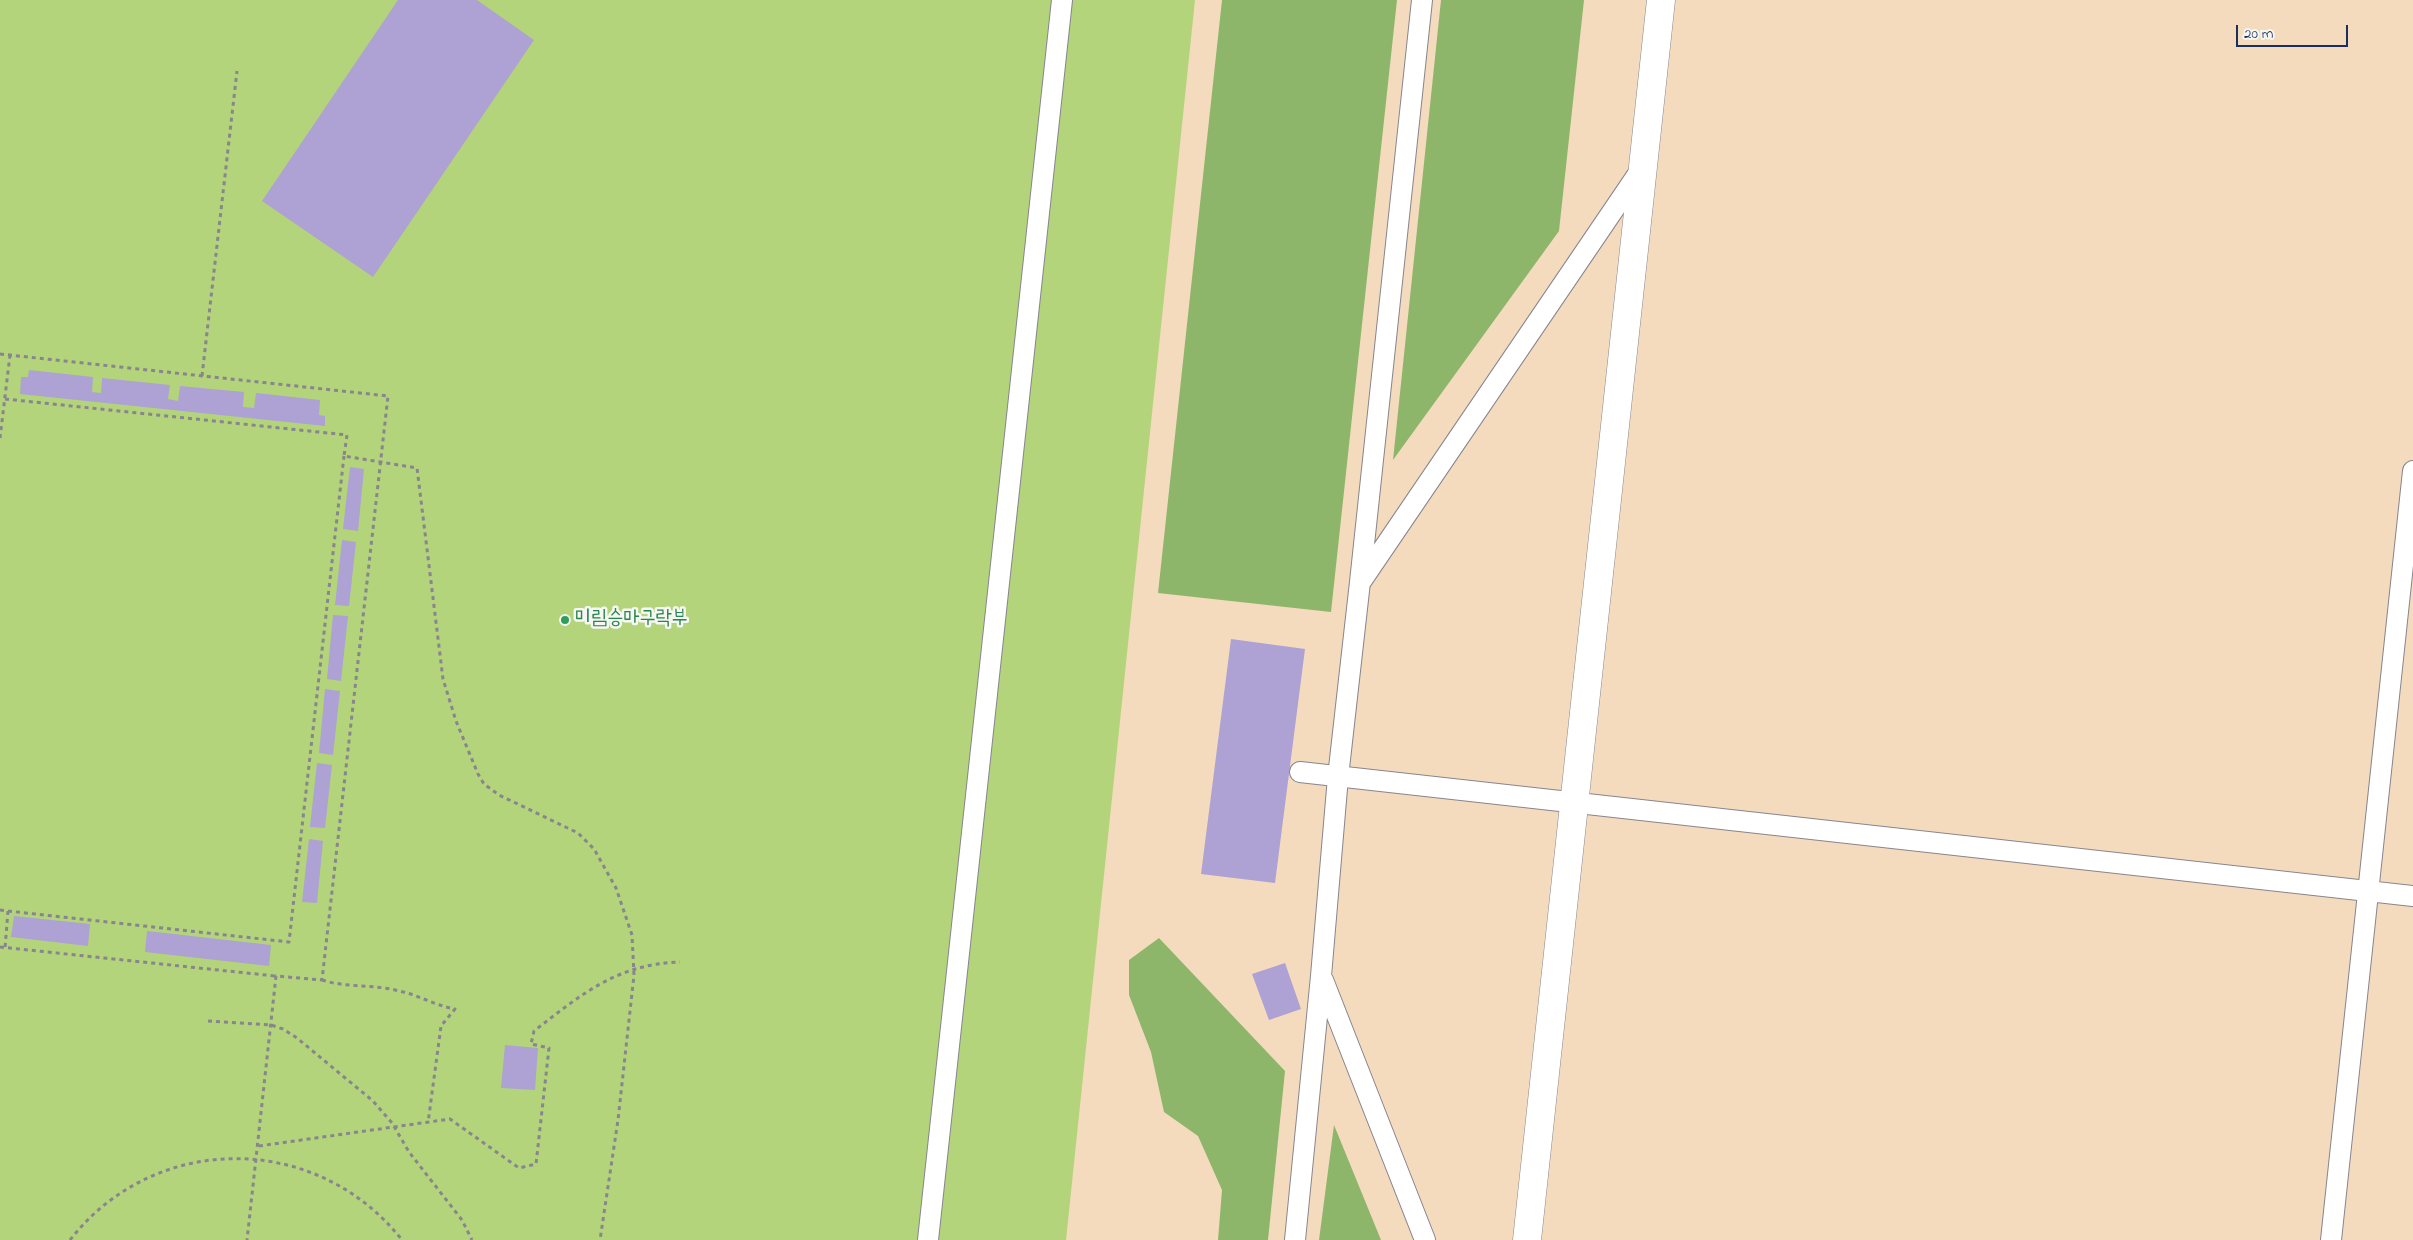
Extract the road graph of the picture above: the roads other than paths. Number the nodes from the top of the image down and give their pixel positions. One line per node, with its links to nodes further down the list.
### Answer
1 (1062, 0): 13 (lane)
2 (1422, 0): 6 (lane)
3 (1661, 0): 4 (street)
4 (1643, 167): 6 (lane); 9 (street)
5 (2413, 470): 10 (lane)
6 (1360, 582): 8 (lane)
7 (1300, 772): 8 (lane)
8 (1338, 777): 9 (lane); 12 (lane)
9 (1574, 804): 10 (lane); 16 (street)
10 (2367, 891): 11 (lane); 17 (lane)
11 (2413, 896)
12 (1321, 976): 14 (lane); 15 (lane)
13 (928, 1240)
14 (1295, 1240)
15 (1425, 1240)
16 (1527, 1240)
17 (2331, 1240)

